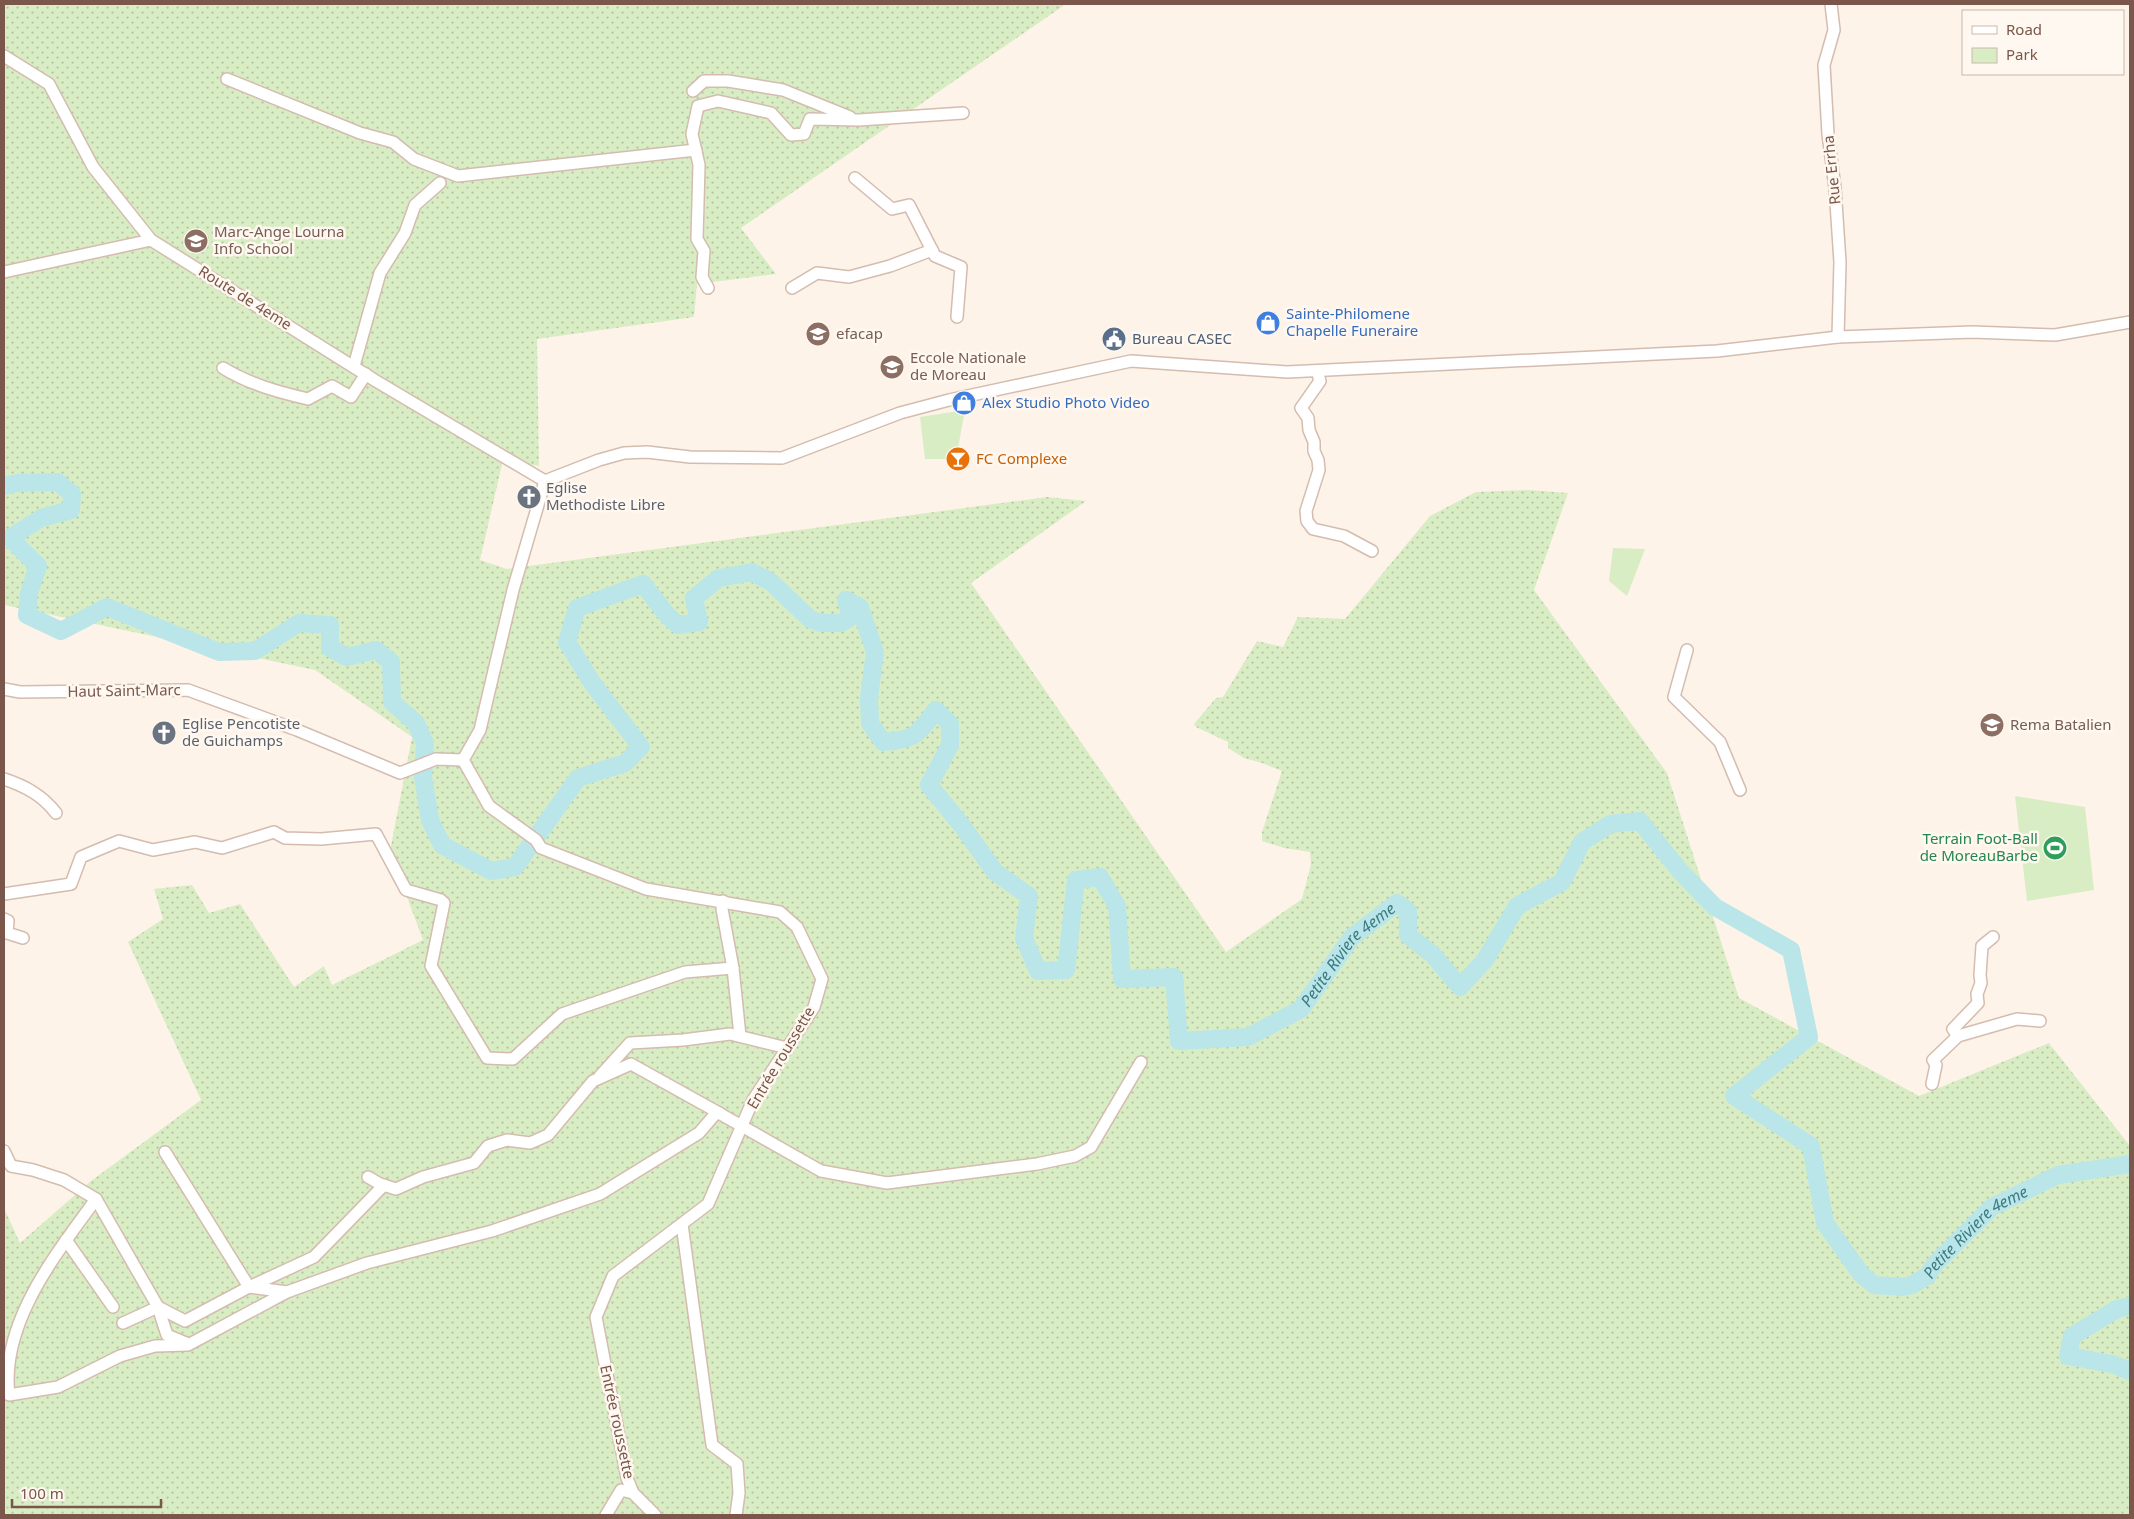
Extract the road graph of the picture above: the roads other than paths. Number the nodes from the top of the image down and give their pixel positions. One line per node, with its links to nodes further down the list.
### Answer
1 (1831, 4): 17 (street, Rue Errha)
2 (4, 56): 10 (street, Route de 4eme)
3 (227, 79): 7 (street)
4 (693, 91): 6 (street)
5 (963, 113): 6 (street)
6 (859, 120): 7 (street)
7 (696, 150): 13 (street)
8 (855, 178): 11 (street)
9 (440, 183): 18 (street)
10 (151, 240): 12 (street); 18 (street, Route de 4eme)
11 (932, 250): 14 (street); 15 (street)
12 (4, 272)
13 (708, 288)
14 (792, 288)
15 (958, 317)
16 (2130, 322): 17 (street)
17 (1838, 337): 20 (street)
18 (354, 366): 21 (street, Route de 4eme)
19 (222, 368): 21 (street)
20 (1317, 371): 22 (street); 23 (street)
21 (366, 374): 22 (street, Route de 4eme)
22 (545, 481): 26 (street)
23 (1372, 551)
24 (1687, 650): 28 (street)
25 (4, 690): 26 (street, Haut Saint-Marc)
26 (463, 760): 31 (street, Entrée roussette)
27 (4, 779): 29 (street)
28 (1740, 790)
29 (56, 813)
30 (4, 894): 35 (street)
31 (723, 901): 35 (street); 39 (street, Entrée roussette)
32 (4, 919): 34 (street)
33 (1993, 937): 38 (street)
34 (23, 938)
35 (733, 968): 37 (street)
36 (2040, 1021): 38 (street)
37 (740, 1036): 39 (street); 41 (street)
38 (1958, 1036): 42 (street)
39 (786, 1048): 44 (street, Entrée roussette)
40 (1141, 1062): 44 (street)
41 (598, 1078): 43 (street); 48 (street)
42 (1932, 1084)
43 (721, 1114): 44 (street); 53 (street)
44 (743, 1126): 50 (street, Entrée roussette)
45 (4, 1151): 49 (street)
46 (165, 1152): 52 (street)
47 (368, 1177): 48 (street)
48 (384, 1186): 52 (street)
49 (96, 1199): 51 (street); 55 (street)
50 (682, 1224): 58 (street, Entrée roussette); 61 (street)
51 (66, 1240): 54 (street); 57 (street)
52 (248, 1287): 53 (street); 55 (street)
53 (287, 1292): 57 (street)
54 (113, 1307)
55 (158, 1307): 56 (street); 57 (street)
56 (123, 1323)
57 (188, 1344)
58 (633, 1493): 59 (street); 60 (street, Entrée roussette)
59 (606, 1515)
60 (655, 1515)
61 (736, 1515)

